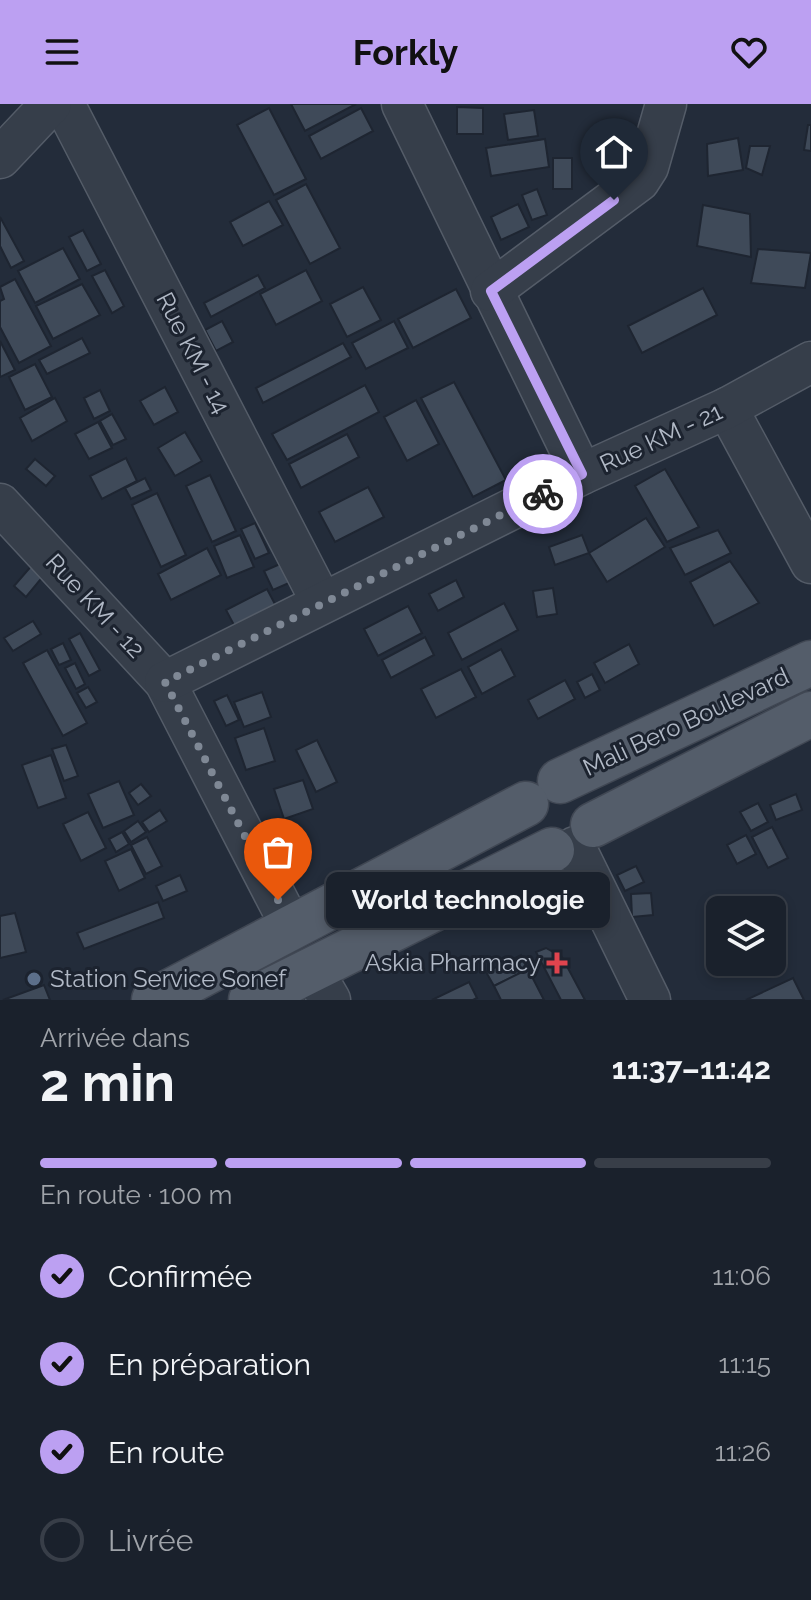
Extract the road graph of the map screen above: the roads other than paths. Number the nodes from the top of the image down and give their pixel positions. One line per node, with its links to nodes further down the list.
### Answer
1 (51, 104): 5 (street)
2 (64, 104): 12 (street, Rue KM - 14)
3 (666, 104): 6 (street)
4 (405, 106): 6 (street)
5 (0, 158)
6 (491, 291): 9 (street)
7 (811, 362): 8 (street, Rue KM - 21)
8 (727, 408): 9 (street, Rue KM - 21); 11 (street)
9 (582, 474): 12 (street, Rue KM - 21)
10 (0, 504): 14 (street, Rue KM - 12)
11 (811, 563)
12 (322, 603): 14 (street, Rue KM - 21)
13 (811, 663): 16 (main road, Mali Bero Boulevard)
14 (165, 682): 18 (street, Rue KM - 12)
15 (811, 714): 17 (main road, Mali Bero Boulevard)
16 (543, 792): 17 (main road); 17 (main road); 18 (main road, Mali Bero Boulevard)
17 (574, 841): 19 (main road, Mali Bero Boulevard); 22 (street)
18 (292, 928): 20 (main road, Mali Bero Boulevard)
19 (321, 984): 21 (main road, Mali Bero Boulevard)
20 (154, 1000)
21 (251, 1000)
22 (650, 1000)

